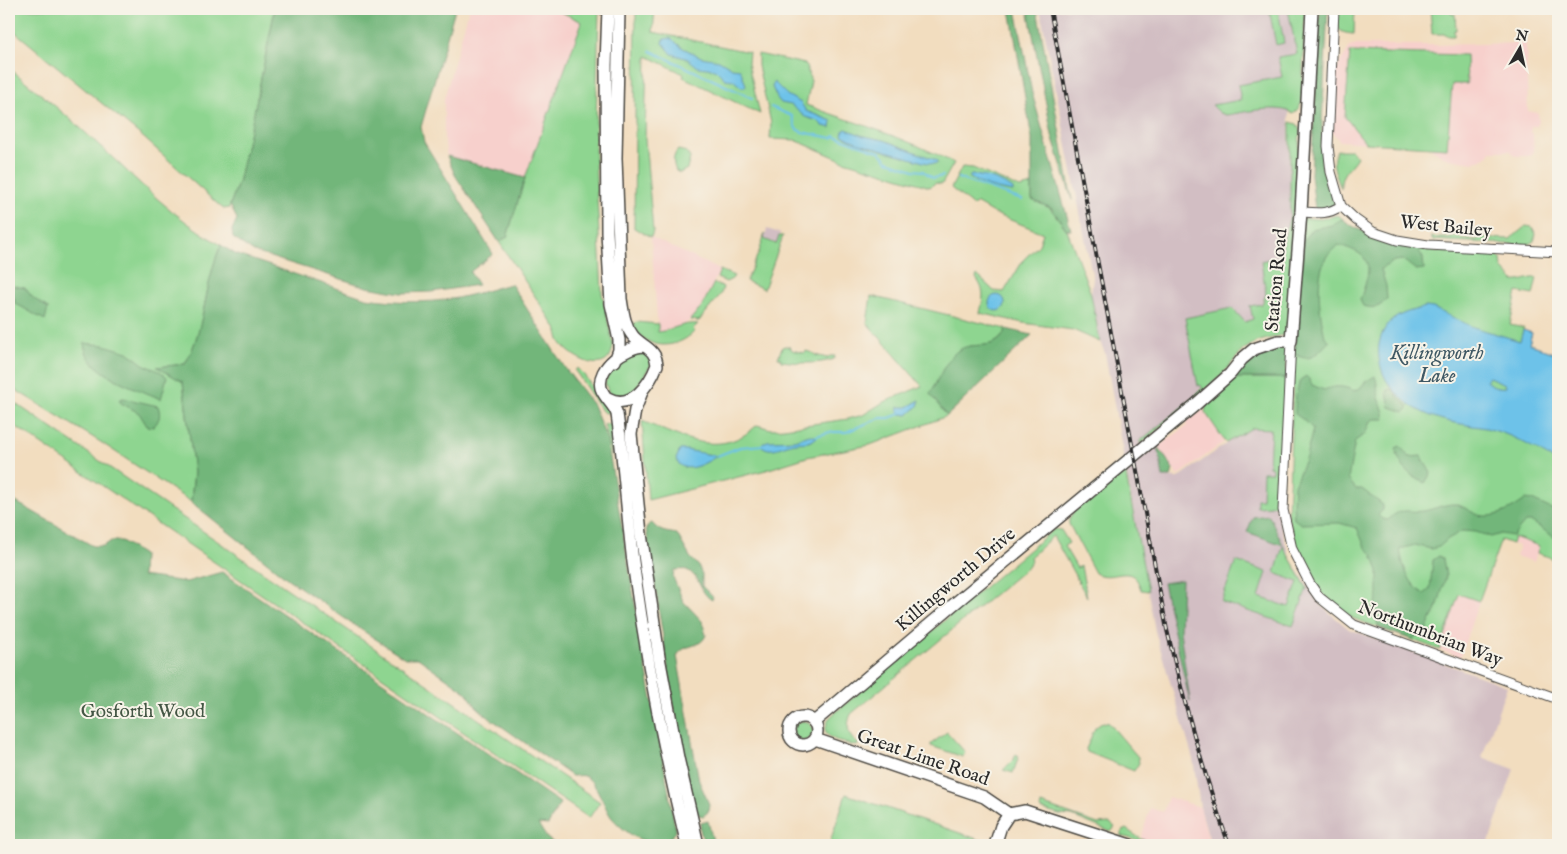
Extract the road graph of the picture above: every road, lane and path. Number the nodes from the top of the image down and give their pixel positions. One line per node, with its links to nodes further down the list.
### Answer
1 (608, 9): 10 (main road)
2 (619, 9): 9 (main road)
3 (1312, 9): 6 (main road, Station Road)
4 (1334, 9): 5 (street)
5 (1341, 206): 6 (street); 7 (street, West Bailey)
6 (1301, 212): 8 (main road, Station Road)
7 (1558, 252)
8 (1291, 341): 13 (main road, Station Road); 14 (street, Northumbrian Way)
9 (645, 346): 10 (main road); 11 (main road)
10 (615, 360): 12 (main road)
11 (643, 389): 12 (main road); 19 (main road)
12 (608, 398): 18 (main road)
13 (1121, 465): 15 (main road, Killingworth Drive)
14 (1558, 699)
15 (814, 722): 16 (main road); 16 (main road)
16 (815, 739): 17 (main road, Great Lime Road)
17 (1009, 814): 20 (main road); 21 (main road)
18 (687, 845)
19 (698, 845)
20 (995, 845)
21 (1130, 845)

